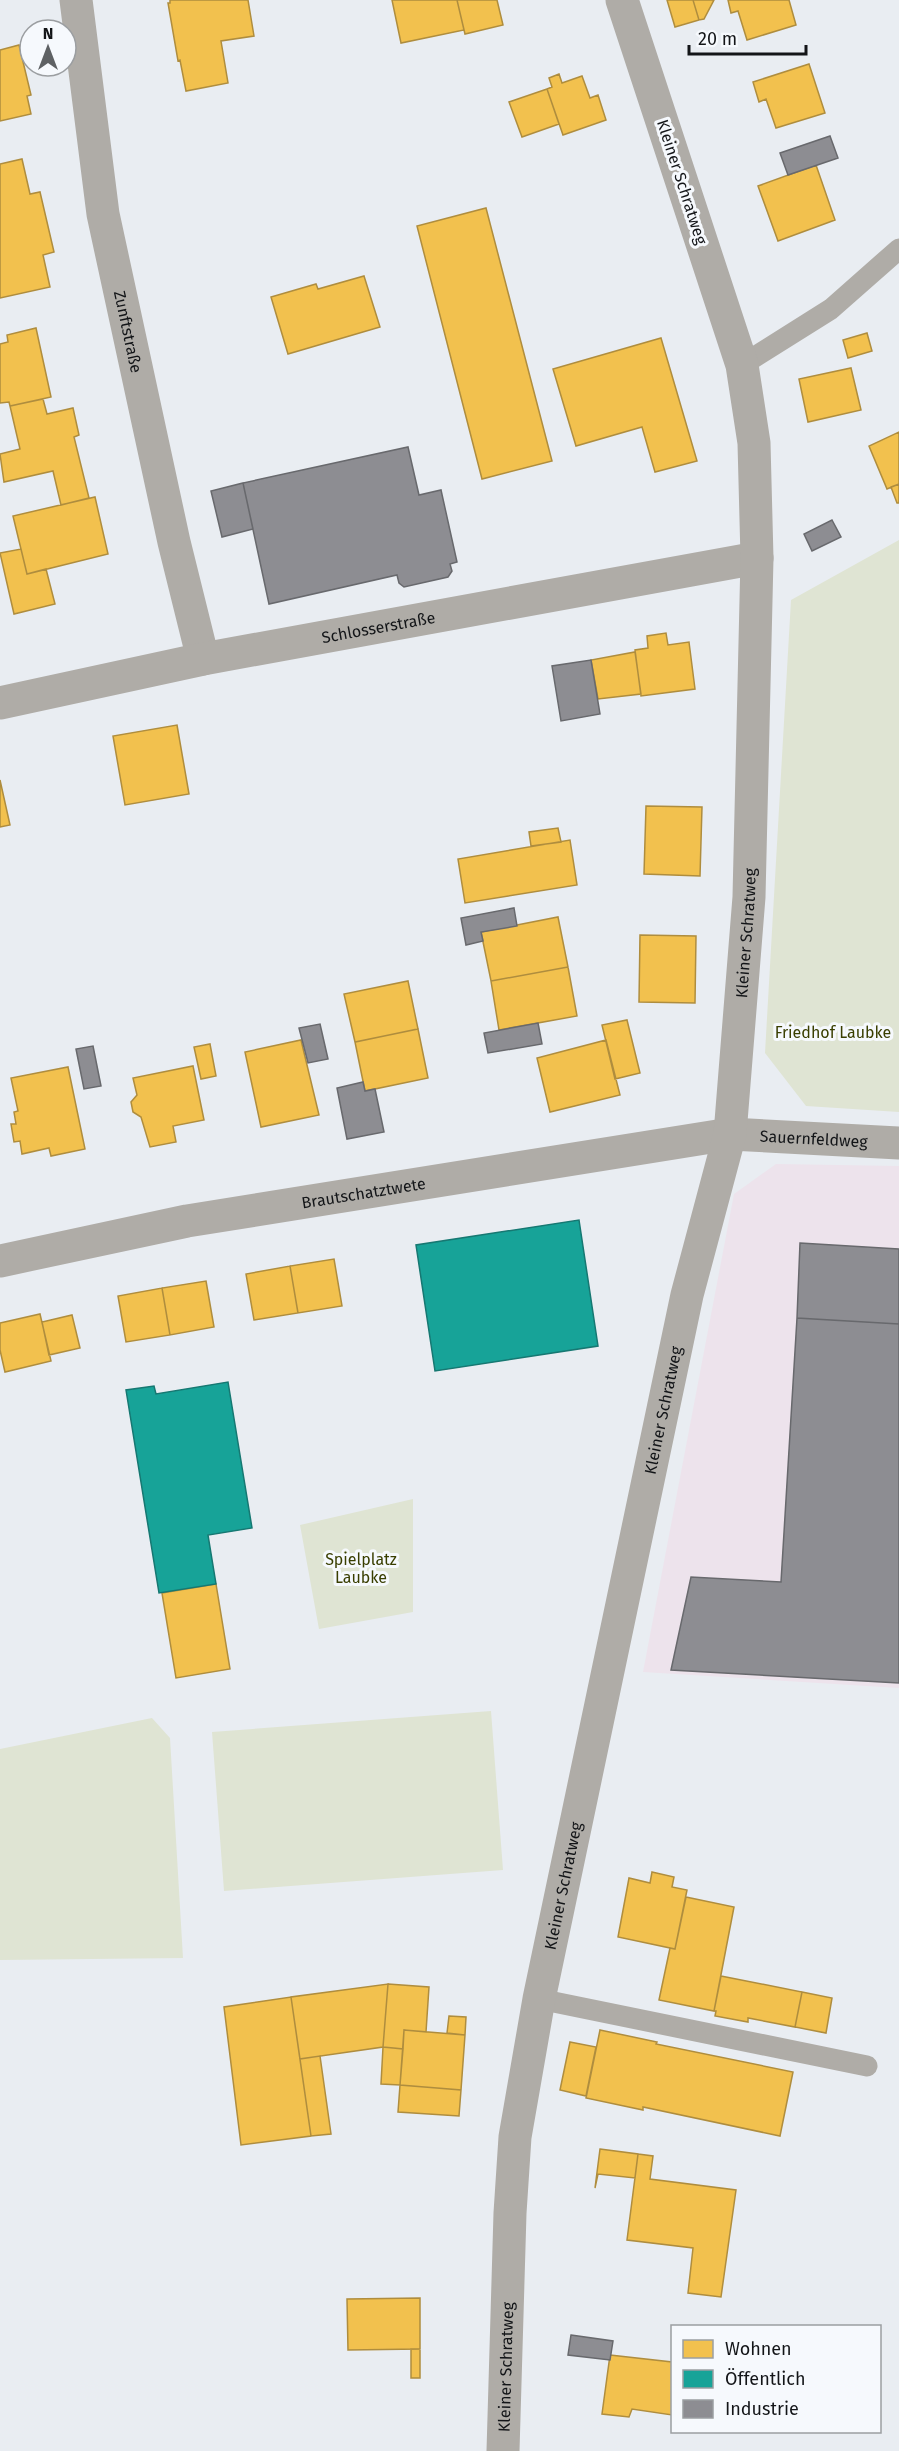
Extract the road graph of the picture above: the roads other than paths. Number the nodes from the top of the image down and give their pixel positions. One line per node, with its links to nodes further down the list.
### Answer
1 (76, 0): 6 (street, Zunftstraße)
2 (622, 0): 4 (street, Kleiner Schratweg)
3 (899, 249): 4 (lane)
4 (742, 365): 5 (street, Kleiner Schratweg)
5 (757, 558): 6 (street, Schlosserstraße); 8 (street, Kleiner Schratweg)
6 (203, 659): 7 (street, Schlosserstraße)
7 (0, 703)
8 (730, 1134): 9 (street, Sauernfeldweg); 10 (street, Brautschatztwete); 11 (street, Kleiner Schratweg)
9 (899, 1143)
10 (0, 1261)
11 (539, 1999): 12 (lane); 13 (street, Kleiner Schratweg)
12 (867, 2066)
13 (503, 2451)

